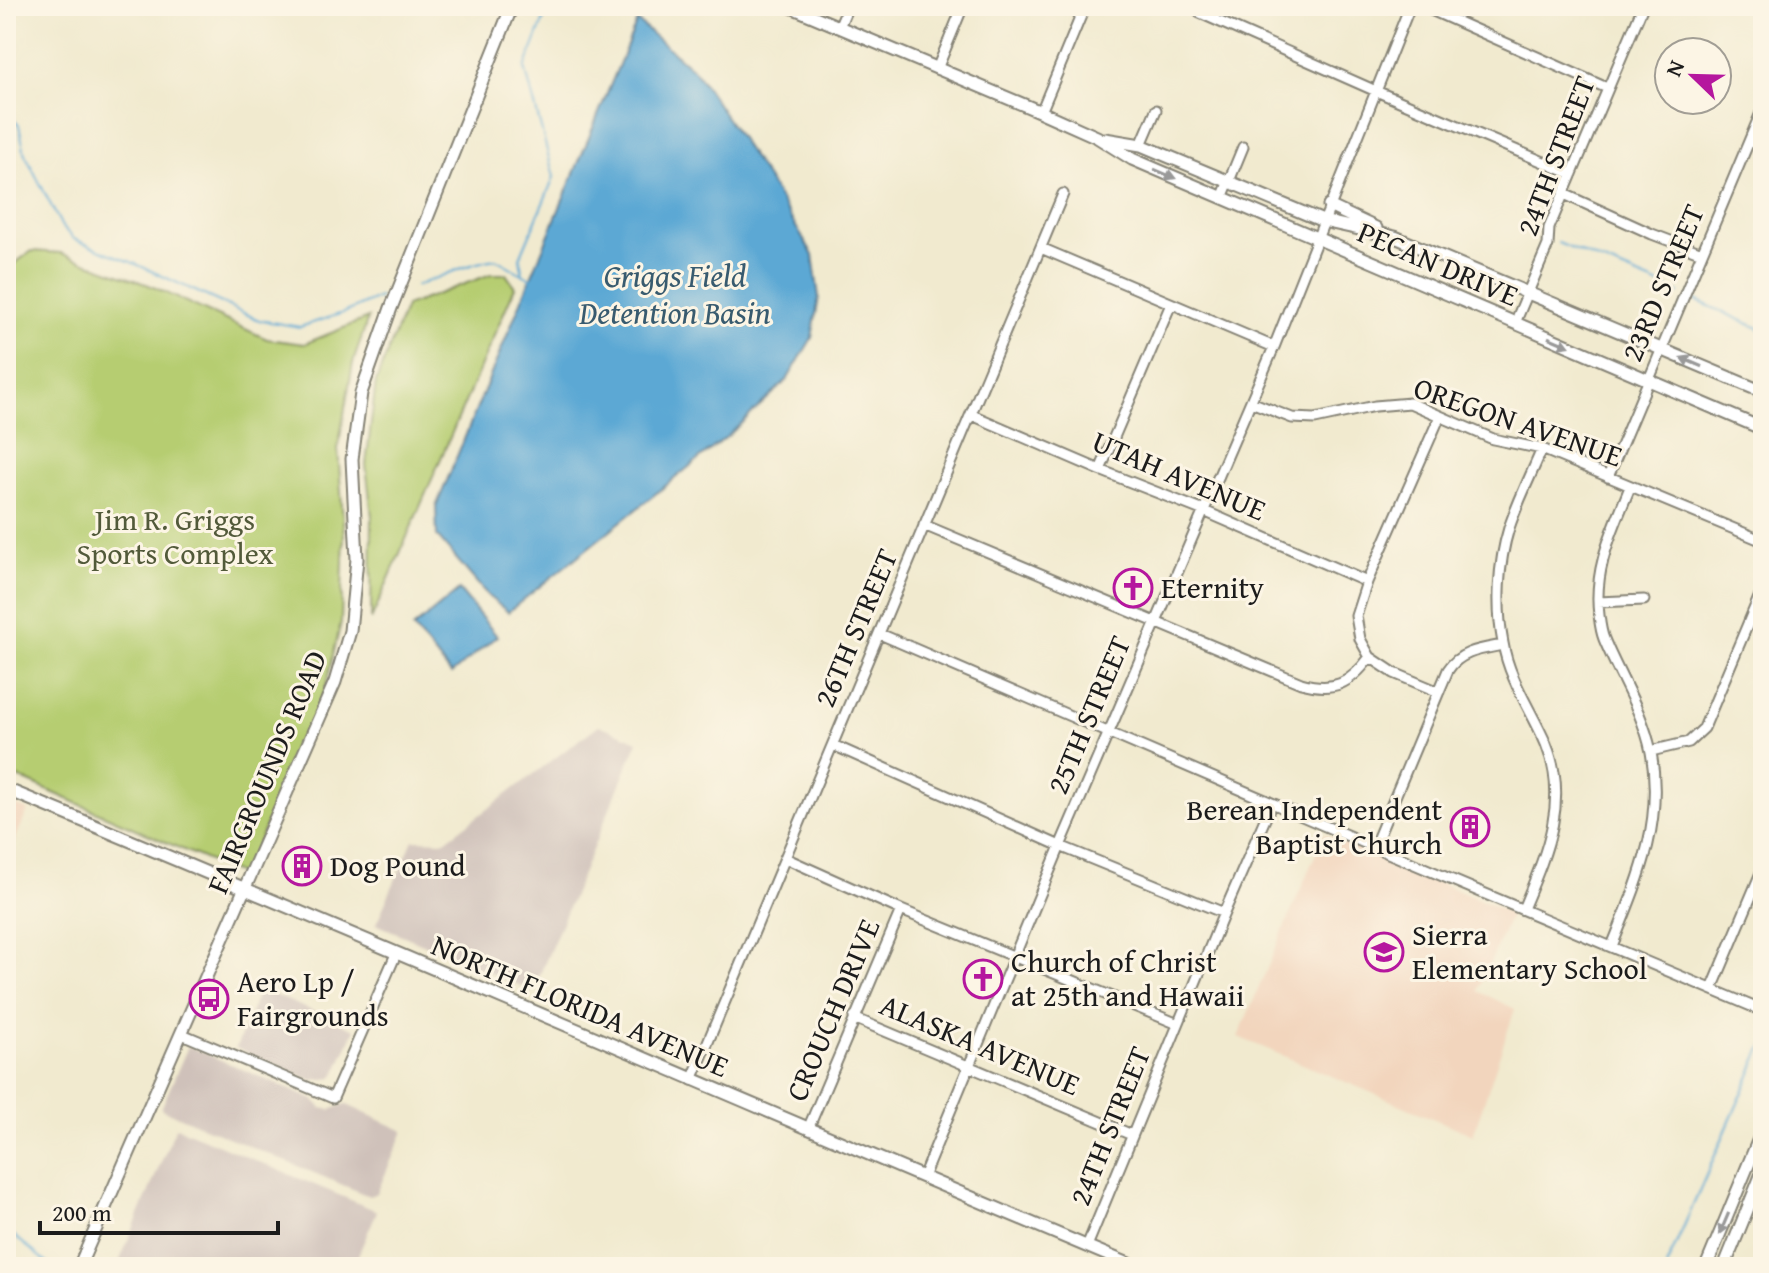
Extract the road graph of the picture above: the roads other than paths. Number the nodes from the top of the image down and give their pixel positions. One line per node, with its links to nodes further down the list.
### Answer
1 (512, 6): 67 (main road, FAIRGROUNDS ROAD)
2 (789, 6): 10 (main road, PECAN DRIVE)
3 (848, 6): 10 (street)
4 (963, 6): 11 (street)
5 (1085, 6): 16 (street)
6 (1203, 6): 13 (street)
7 (1410, 6): 13 (street, 25TH STREET)
8 (1422, 6): 12 (street)
9 (1643, 6): 12 (street, 24TH STREET)
10 (839, 27): 11 (main road, PECAN DRIVE)
11 (937, 69): 16 (main road, PECAN DRIVE)
12 (1607, 88): 20 (street, 24TH STREET)
13 (1376, 91): 20 (street); 25 (street, 25TH STREET)
14 (1763, 108): 30 (street, 23RD STREET)
15 (1156, 110): 18 (street)
16 (1041, 112): 17 (main road, PECAN DRIVE)
17 (1097, 137): 18 (main road, PECAN DRIVE); 24 (main road, PECAN DRIVE, one-way to 24)
18 (1141, 145): 21 (main road, PECAN DRIVE)
19 (1243, 147): 21 (street)
20 (1572, 174): 23 (street, 24TH STREET)
21 (1229, 181): 24 (street); 26 (main road, PECAN DRIVE)
22 (1063, 194): 29 (street, 26TH STREET)
23 (1564, 194): 30 (street); 31 (street, 24TH STREET)
24 (1222, 198): 28 (main road, PECAN DRIVE)
25 (1329, 206): 26 (street, 25TH STREET); 27 (main road)
26 (1323, 221): 27 (main road, PECAN DRIVE); 28 (street, 25TH STREET)
27 (1395, 237): 31 (main road, PECAN DRIVE)
28 (1318, 239): 33 (main road, PECAN DRIVE); 34 (street, 25TH STREET)
29 (1041, 248): 32 (street); 39 (street, 26TH STREET)
30 (1702, 253): 35 (street, 23RD STREET)
31 (1528, 294): 33 (street, 24TH STREET); 35 (main road, PECAN DRIVE)
32 (1171, 304): 34 (street); 43 (street)
33 (1515, 323): 36 (main road, PECAN DRIVE, one-way to 36)
34 (1274, 347): 38 (street, 25TH STREET)
35 (1661, 350): 36 (street, 23RD STREET); 37 (main road, PECAN DRIVE, one-way to 35)
36 (1648, 380): 41 (main road, PECAN DRIVE); 44 (street, 23RD STREET)
37 (1763, 392)
38 (1251, 402): 40 (street, OREGON AVENUE); 46 (street, 25TH STREET)
39 (972, 415): 43 (street, UTAH AVENUE); 47 (street, 26TH STREET)
40 (1440, 416): 42 (street, OREGON AVENUE); 49 (street)
41 (1763, 429)
42 (1542, 449): 44 (street, OREGON AVENUE); 55 (street)
43 (1100, 470): 46 (street, UTAH AVENUE)
44 (1608, 477): 45 (street, OREGON AVENUE)
45 (1630, 487): 48 (street, OREGON AVENUE); 52 (street)
46 (1204, 511): 49 (street, UTAH AVENUE); 53 (street, 25TH STREET)
47 (924, 525): 53 (street); 54 (street, 26TH STREET)
48 (1763, 541)
49 (1367, 582): 56 (street)
50 (1763, 588): 60 (street)
51 (1644, 600): 52 (street)
52 (1598, 602): 60 (street)
53 (1155, 622): 56 (street); 58 (street, 25TH STREET)
54 (880, 634): 58 (street); 59 (street, 26TH STREET)
55 (1503, 645): 57 (street); 68 (street)
56 (1370, 657): 57 (street)
57 (1439, 692): 64 (street)
58 (1109, 731): 62 (street); 63 (street, 25TH STREET)
59 (833, 745): 63 (street); 65 (street, 26TH STREET)
60 (1651, 751): 71 (street)
61 (6, 789): 67 (main road, NORTH FLORIDA AVENUE)
62 (1272, 803): 64 (street); 70 (street, 24TH STREET)
63 (1060, 846): 70 (street); 73 (street, 25TH STREET)
64 (1374, 847): 68 (street)
65 (785, 858): 69 (street); 80 (street, 26TH STREET)
66 (1763, 868): 74 (street)
67 (245, 888): 72 (main road, NORTH FLORIDA AVENUE); 78 (main road, FAIRGROUNDS ROAD)
68 (1523, 909): 71 (street)
69 (901, 910): 73 (street); 76 (street, CROUCH DRIVE)
70 (1224, 913): 77 (street, 24TH STREET)
71 (1612, 946): 74 (street)
72 (396, 954): 78 (street); 80 (main road, NORTH FLORIDA AVENUE)
73 (1013, 955): 77 (street); 79 (street, 25TH STREET)
74 (1712, 989): 75 (street)
75 (1763, 1011)
76 (854, 1018): 79 (street, ALASKA AVENUE); 81 (street, CROUCH DRIVE)
77 (1178, 1024): 83 (street, 24TH STREET)
78 (182, 1034): 89 (main road, FAIRGROUNDS ROAD)
79 (968, 1067): 83 (street, ALASKA AVENUE); 85 (street, 25TH STREET)
80 (692, 1080): 81 (main road, NORTH FLORIDA AVENUE)
81 (808, 1129): 85 (main road, NORTH FLORIDA AVENUE)
82 (1763, 1129): 87 (main road, one-way to 87)
83 (1132, 1135): 86 (street, 24TH STREET)
84 (1763, 1171): 88 (main road)
85 (923, 1177): 86 (main road, NORTH FLORIDA AVENUE)
86 (1087, 1246): 90 (main road, NORTH FLORIDA AVENUE)
87 (1708, 1262): 88 (street)
88 (1727, 1266)
89 (79, 1267)
90 (1136, 1267)

